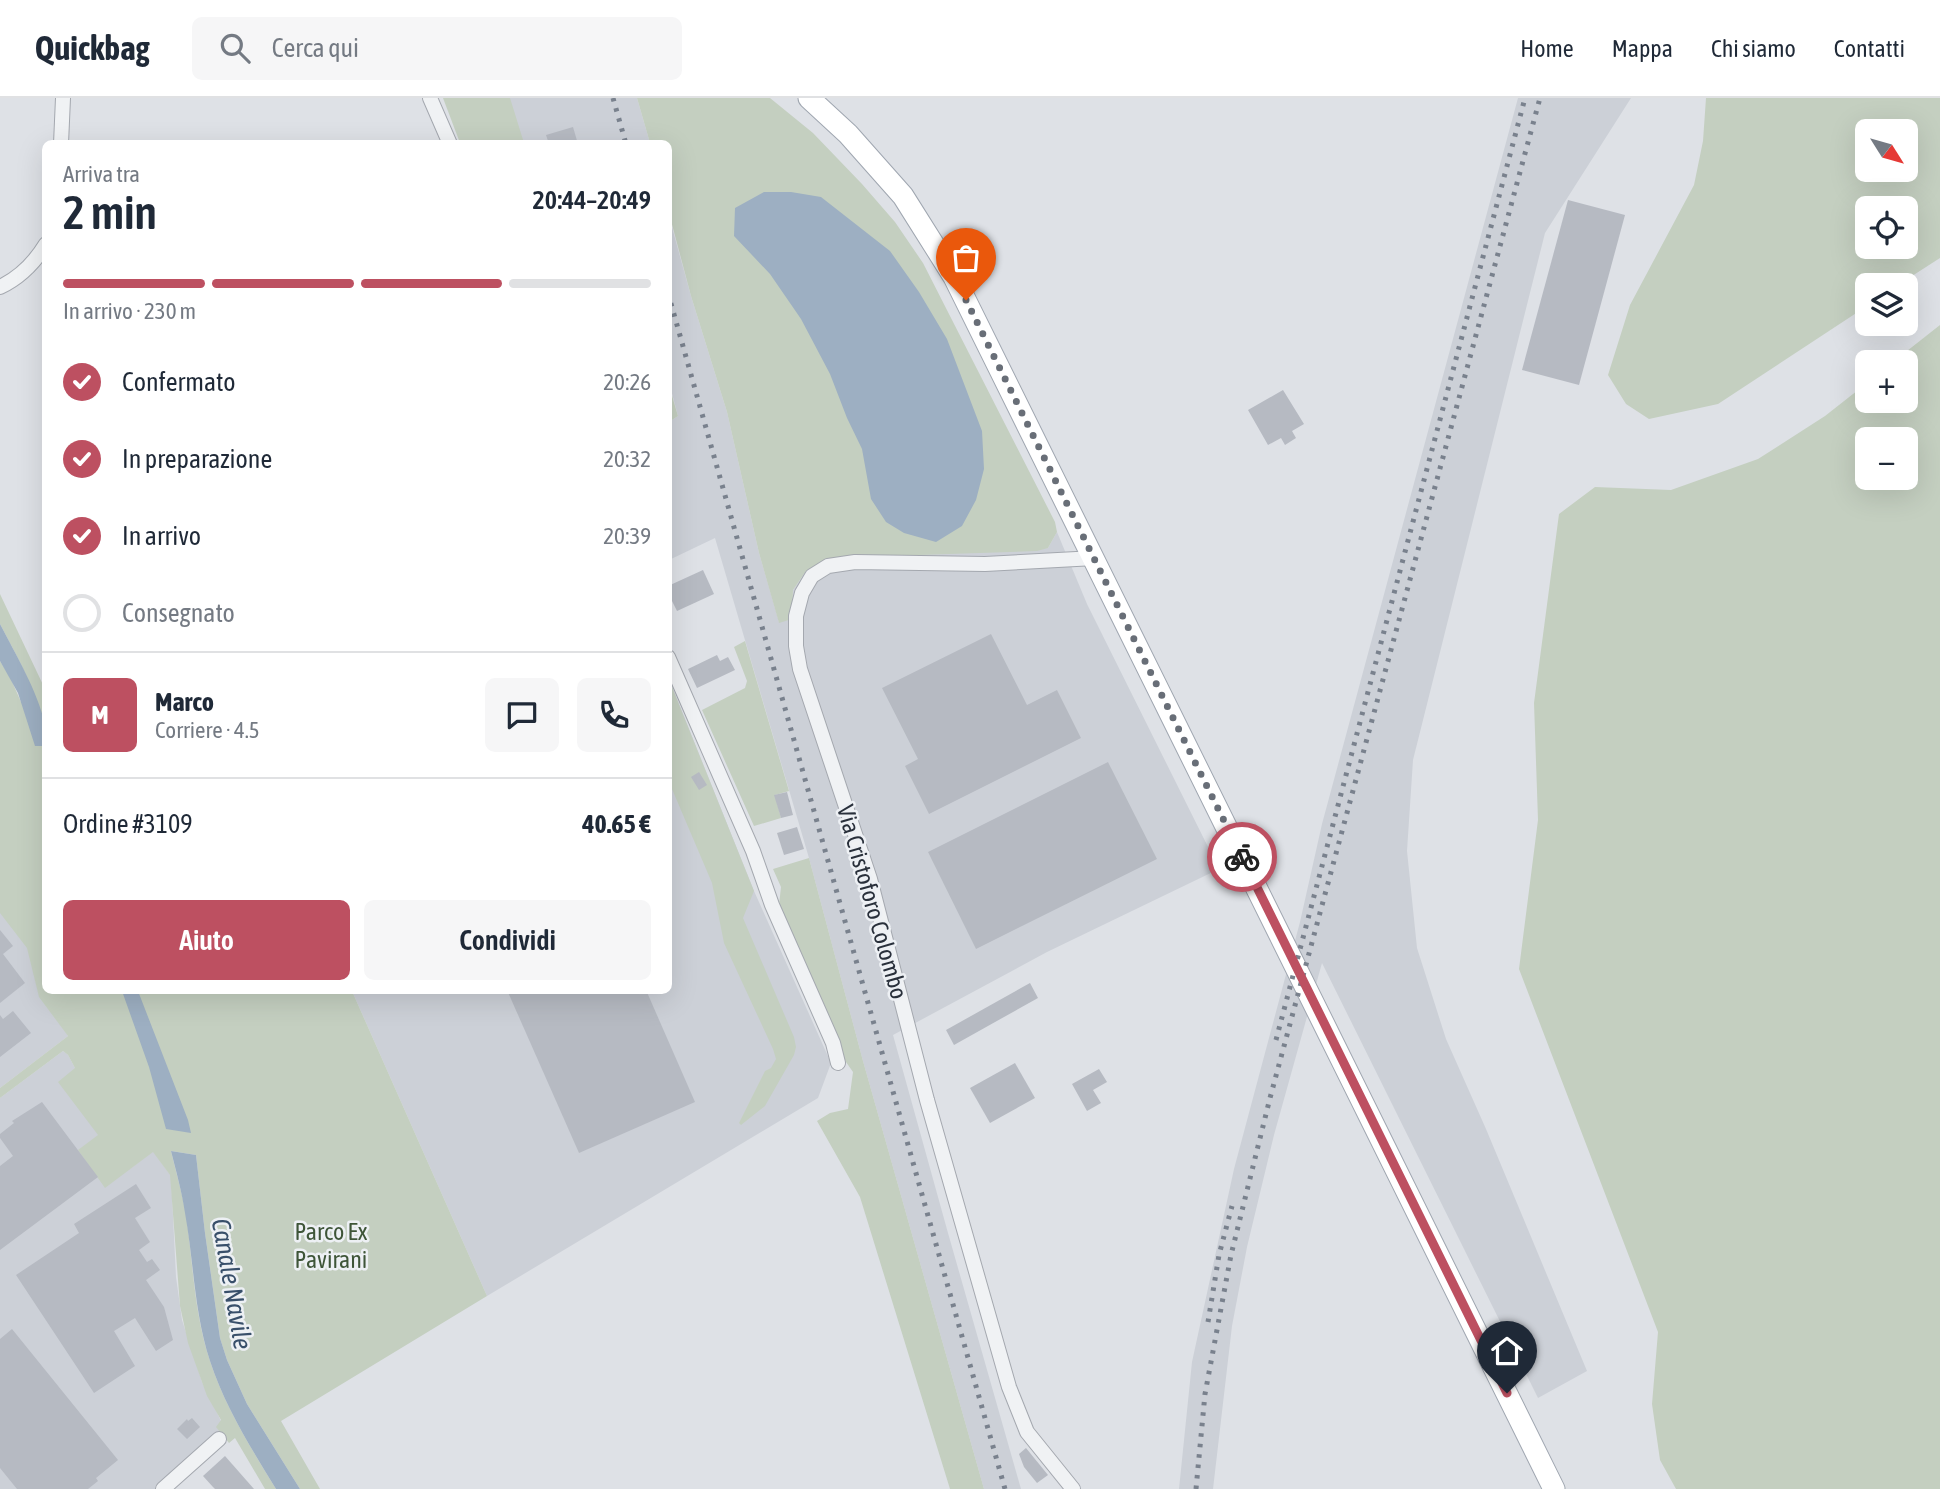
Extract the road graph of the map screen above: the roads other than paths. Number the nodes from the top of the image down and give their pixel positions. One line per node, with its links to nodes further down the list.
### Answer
1 (63, 98): 4 (street)
2 (430, 98): 5 (street)
3 (809, 98): 8 (main road)
4 (61, 140)
5 (448, 140)
6 (42, 249): 7 (street)
7 (0, 287)
8 (1095, 558): 13 (street, Via Cristoforo Colombo); 14 (main road)
9 (672, 666): 10 (street)
10 (838, 1063)
11 (219, 1439): 12 (street)
12 (163, 1489)
13 (1073, 1489)
14 (1554, 1489)

